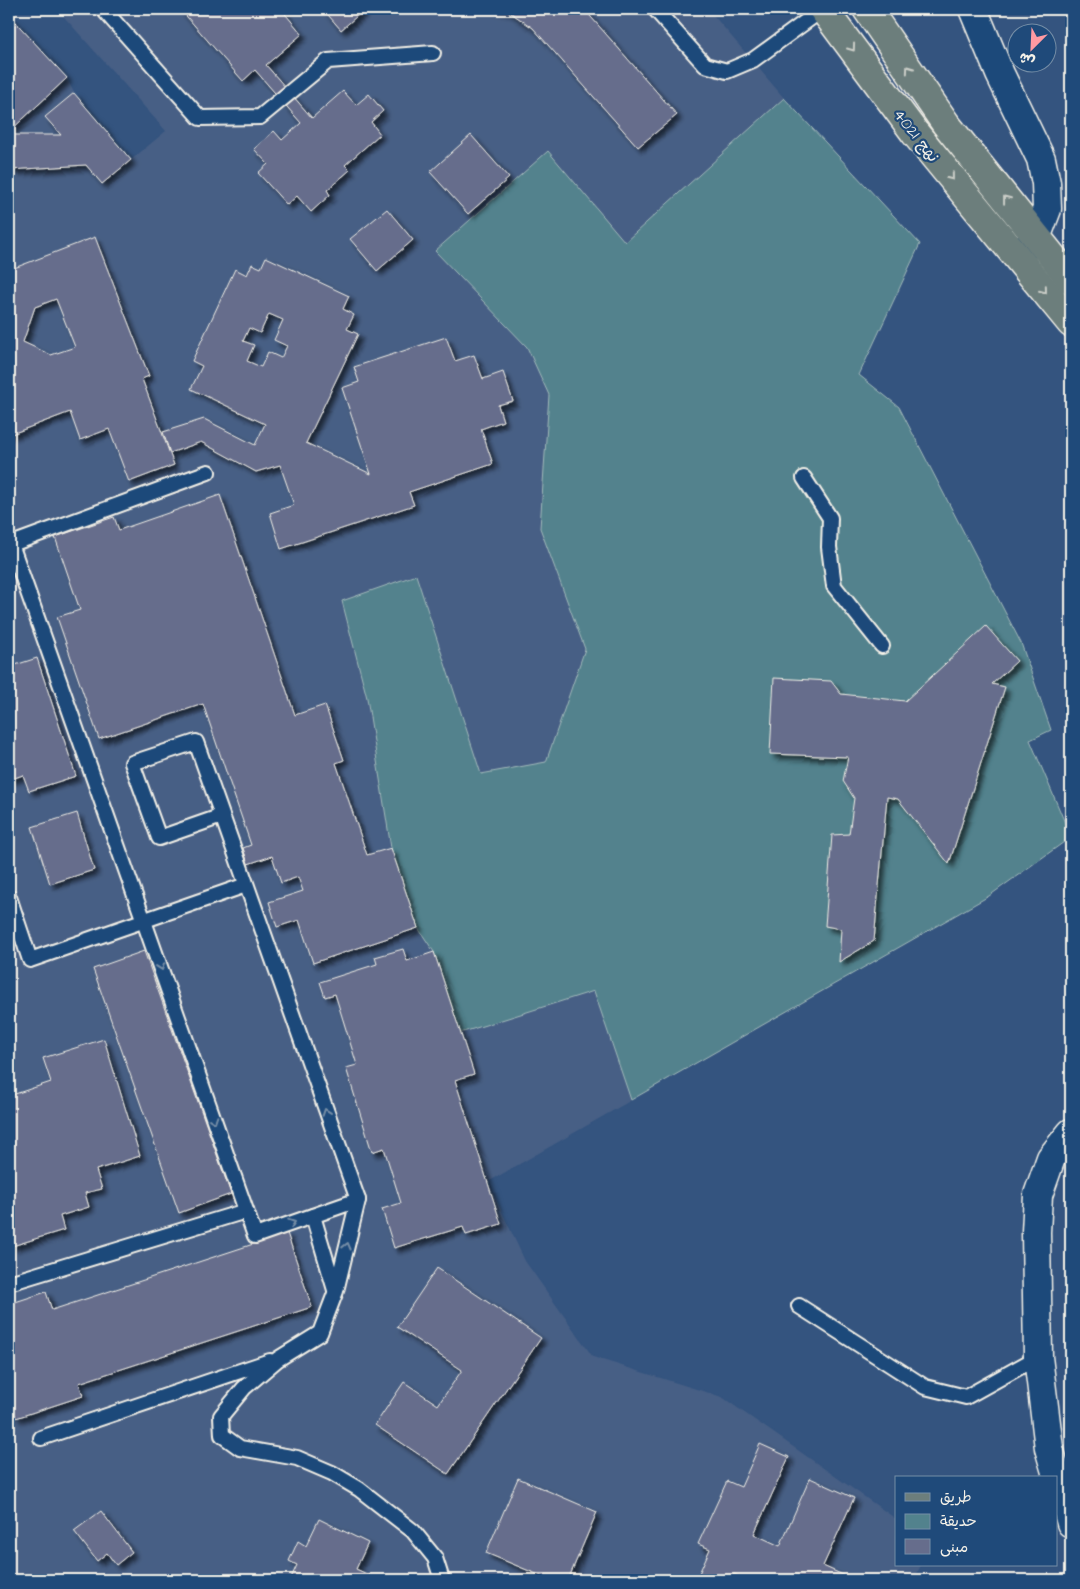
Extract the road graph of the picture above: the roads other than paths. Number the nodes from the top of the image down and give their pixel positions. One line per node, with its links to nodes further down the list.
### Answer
1 (103, 9): 6 (lane)
2 (655, 9): 3 (lane)
3 (823, 9): 8 (main road, نهج 4021, one-way to 8)
4 (867, 9): 7 (main road, نهج 4021, one-way to 4)
5 (977, 10): 7 (street)
6 (433, 53)
7 (1036, 238): 8 (street); 9 (main road, نهج 4021)
8 (1017, 256): 10 (main road, نهج 4021, one-way to 10)
9 (1071, 280)
10 (1071, 323)
11 (208, 472): 13 (lane)
12 (804, 478): 14 (lane)
13 (10, 545): 19 (lane)
14 (882, 646)
15 (222, 816): 15 (lane); 16 (lane)
16 (246, 885): 19 (lane); 21 (lane, one-way to 16)
17 (9, 897): 18 (lane)
18 (12, 921): 19 (lane)
19 (144, 921): 22 (lane, one-way to 22)
20 (1071, 1133): 27 (street)
21 (358, 1200): 23 (lane); 25 (lane, one-way to 21)
22 (246, 1211): 23 (lane, one-way to 23); 24 (lane)
23 (313, 1216): 25 (lane)
24 (9, 1283)
25 (336, 1290): 28 (lane)
26 (799, 1306): 27 (lane)
27 (1038, 1357): 30 (street)
28 (278, 1359): 29 (lane); 33 (lane)
29 (41, 1438)
30 (1057, 1476)
31 (1058, 1479): 32 (street)
32 (1071, 1523)
33 (442, 1580)

